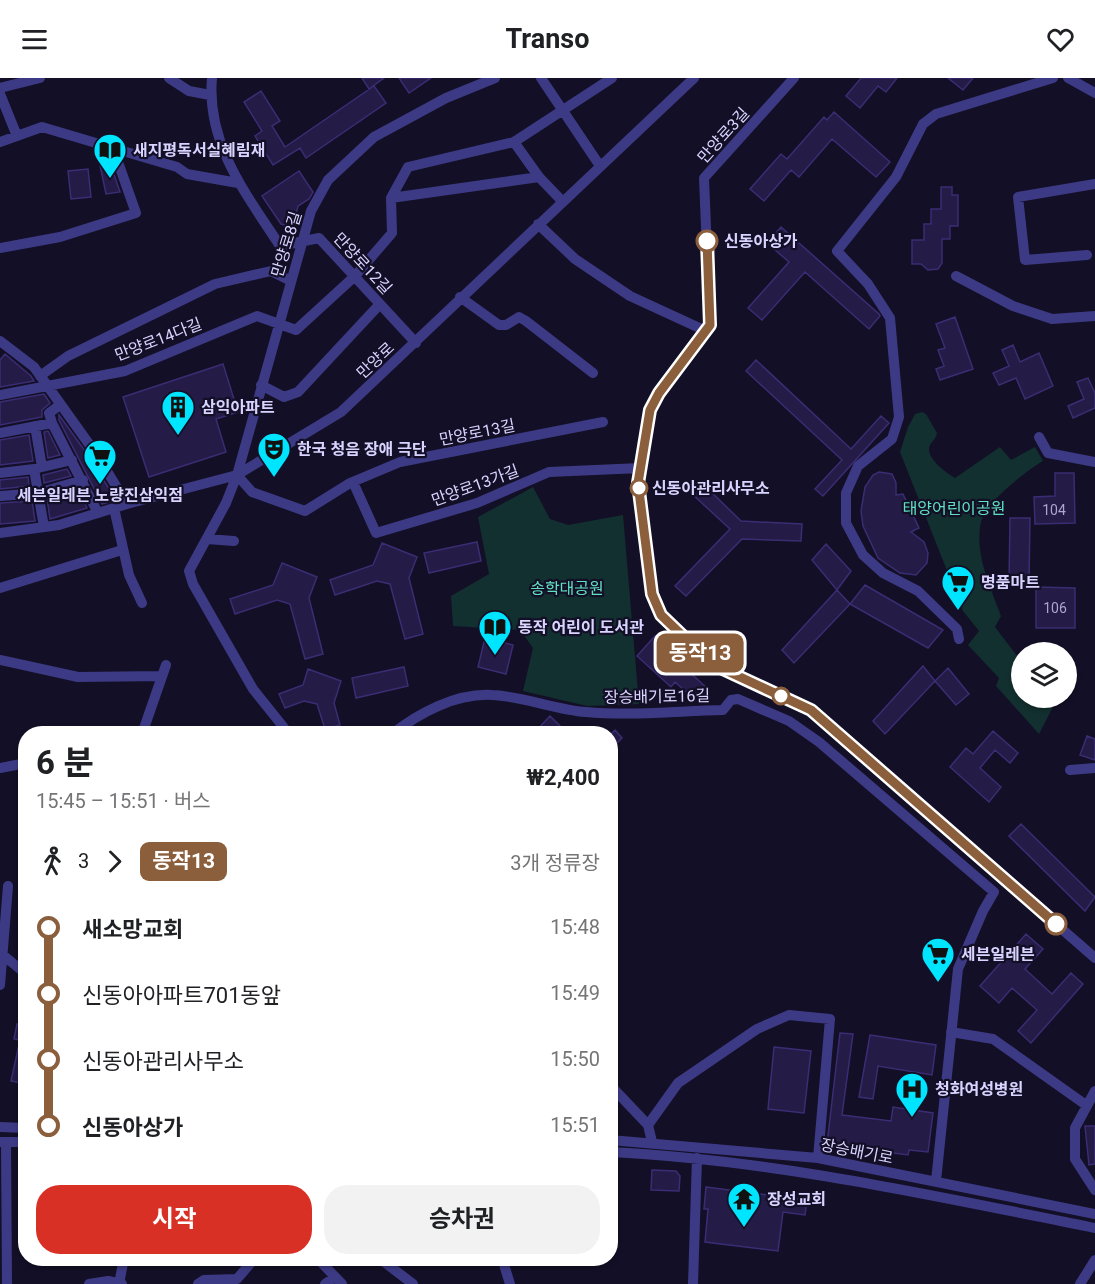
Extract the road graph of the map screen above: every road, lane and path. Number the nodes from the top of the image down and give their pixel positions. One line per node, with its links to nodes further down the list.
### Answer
1 (40, 78): 11 (street)
2 (169, 78): 14 (street)
3 (212, 78): 14 (street, 만양로12길)
4 (495, 78): 27 (street, 만양로8길)
5 (541, 78): 15 (street)
6 (612, 78): 15 (street)
7 (694, 78): 20 (street, 만양로)
8 (794, 78): 37 (street, 만양로3길)
9 (1053, 78): 70 (street)
10 (1068, 78): 12 (street)
11 (0, 88)
12 (1095, 93)
13 (0, 94): 16 (street)
14 (210, 95): 22 (street, 만양로12길)
15 (562, 110): 18 (street); 20 (street)
16 (17, 136): 17 (street); 19 (street)
17 (0, 142)
18 (514, 142): 21 (street); 24 (street)
19 (113, 148): 22 (street); 28 (street)
20 (600, 166): 25 (street, 만양로)
21 (539, 177): 24 (street); 25 (street)
22 (238, 183): 27 (street, 만양로12길)
23 (1095, 184): 29 (street)
24 (391, 198): 30 (street)
25 (562, 201): 26 (street, 만양로)
26 (538, 224): 33 (street, 만양로); 37 (street)
27 (304, 241): 30 (street, 만양로12길); 32 (street, 만양로8길)
28 (0, 248)
29 (1087, 255)
30 (355, 276): 34 (street, 만양로12길); 36 (street, 만양로14다길)
31 (956, 276): 35 (street)
32 (291, 281): 36 (street, 만양로8길); 41 (street)
33 (460, 297): 39 (street, 만양로); 40 (street)
34 (380, 304): 39 (street, 만양로12길); 42 (street)
35 (1095, 316)
36 (278, 323): 41 (street, 만양로14다길); 42 (street, 만양로8길)
37 (706, 331): 53 (street)
38 (0, 341): 41 (street)
39 (416, 343): 55 (street, 만양로)
40 (593, 372)
41 (43, 380): 43 (street, 만양로14다길); 44 (street)
42 (261, 385): 55 (street, 만양로8길)
43 (0, 395)
44 (60, 405): 46 (street); 60 (street)
45 (603, 422): 57 (street, 만양로13길)
46 (52, 423): 47 (street); 50 (street)
47 (35, 426): 48 (street); 52 (street)
48 (0, 433)
49 (1039, 437): 51 (street)
50 (72, 460): 52 (street); 56 (street)
51 (1095, 462)
52 (38, 468): 54 (street); 58 (street)
53 (641, 468): 57 (street, 만양로13가길); 81 (street)
54 (0, 473)
55 (237, 475): 57 (street, 만양로13길); 60 (street, 만양로); 65 (street)
56 (82, 480): 58 (street); 62 (street)
57 (353, 482)
58 (38, 493): 59 (street); 63 (street)
59 (1, 496)
60 (127, 504): 61 (street, 만양로)
61 (114, 508): 62 (street, 만양로); 67 (street)
62 (98, 513): 63 (street, 만양로)
63 (44, 527): 64 (street, 만양로)
64 (0, 533)
65 (207, 539): 66 (street); 73 (street)
66 (234, 541)
67 (122, 550): 68 (street); 69 (street)
68 (0, 588)
69 (142, 603)
70 (959, 639)
71 (0, 660): 72 (street)
72 (145, 726)
73 (283, 726)
74 (402, 726): 84 (street, 장승배기로16길)
75 (18, 765): 76 (street)
76 (0, 768)
77 (1095, 768): 78 (street)
78 (1070, 770)
79 (8, 886): 80 (street)
80 (2, 952): 82 (street); 83 (street)
81 (1095, 958)
82 (18, 967)
83 (0, 985)
84 (951, 1032): 87 (street); 97 (street, 장승배기로16길)
85 (1095, 1091): 87 (street)
86 (618, 1093): 88 (street)
87 (1086, 1105): 98 (street)
88 (648, 1125): 93 (street); 96 (street)
89 (0, 1127): 90 (street)
90 (18, 1128)
91 (618, 1140): 93 (street, 장승배기로)
92 (3, 1142): 108 (street)
93 (652, 1142): 96 (street, 장승배기로)
94 (618, 1153): 95 (street, 장승배기로)
95 (697, 1158): 100 (street, 장승배기로); 115 (street)
96 (818, 1158): 97 (street, 장승배기로)
97 (936, 1181): 99 (street, 장승배기로)
98 (1095, 1190)
99 (1095, 1214)
100 (1095, 1228)
101 (1095, 1260): 116 (street)
102 (123, 1266): 110 (street)
103 (248, 1266): 111 (street)
104 (324, 1266): 107 (street)
105 (389, 1266): 113 (street)
106 (504, 1266): 114 (street)
107 (338, 1281): 112 (street)
108 (7, 1284)
109 (92, 1284): 110 (street)
110 (120, 1284)
111 (198, 1284)
112 (325, 1284)
113 (413, 1284)
114 (510, 1284)
115 (693, 1284)
116 (1080, 1284)

